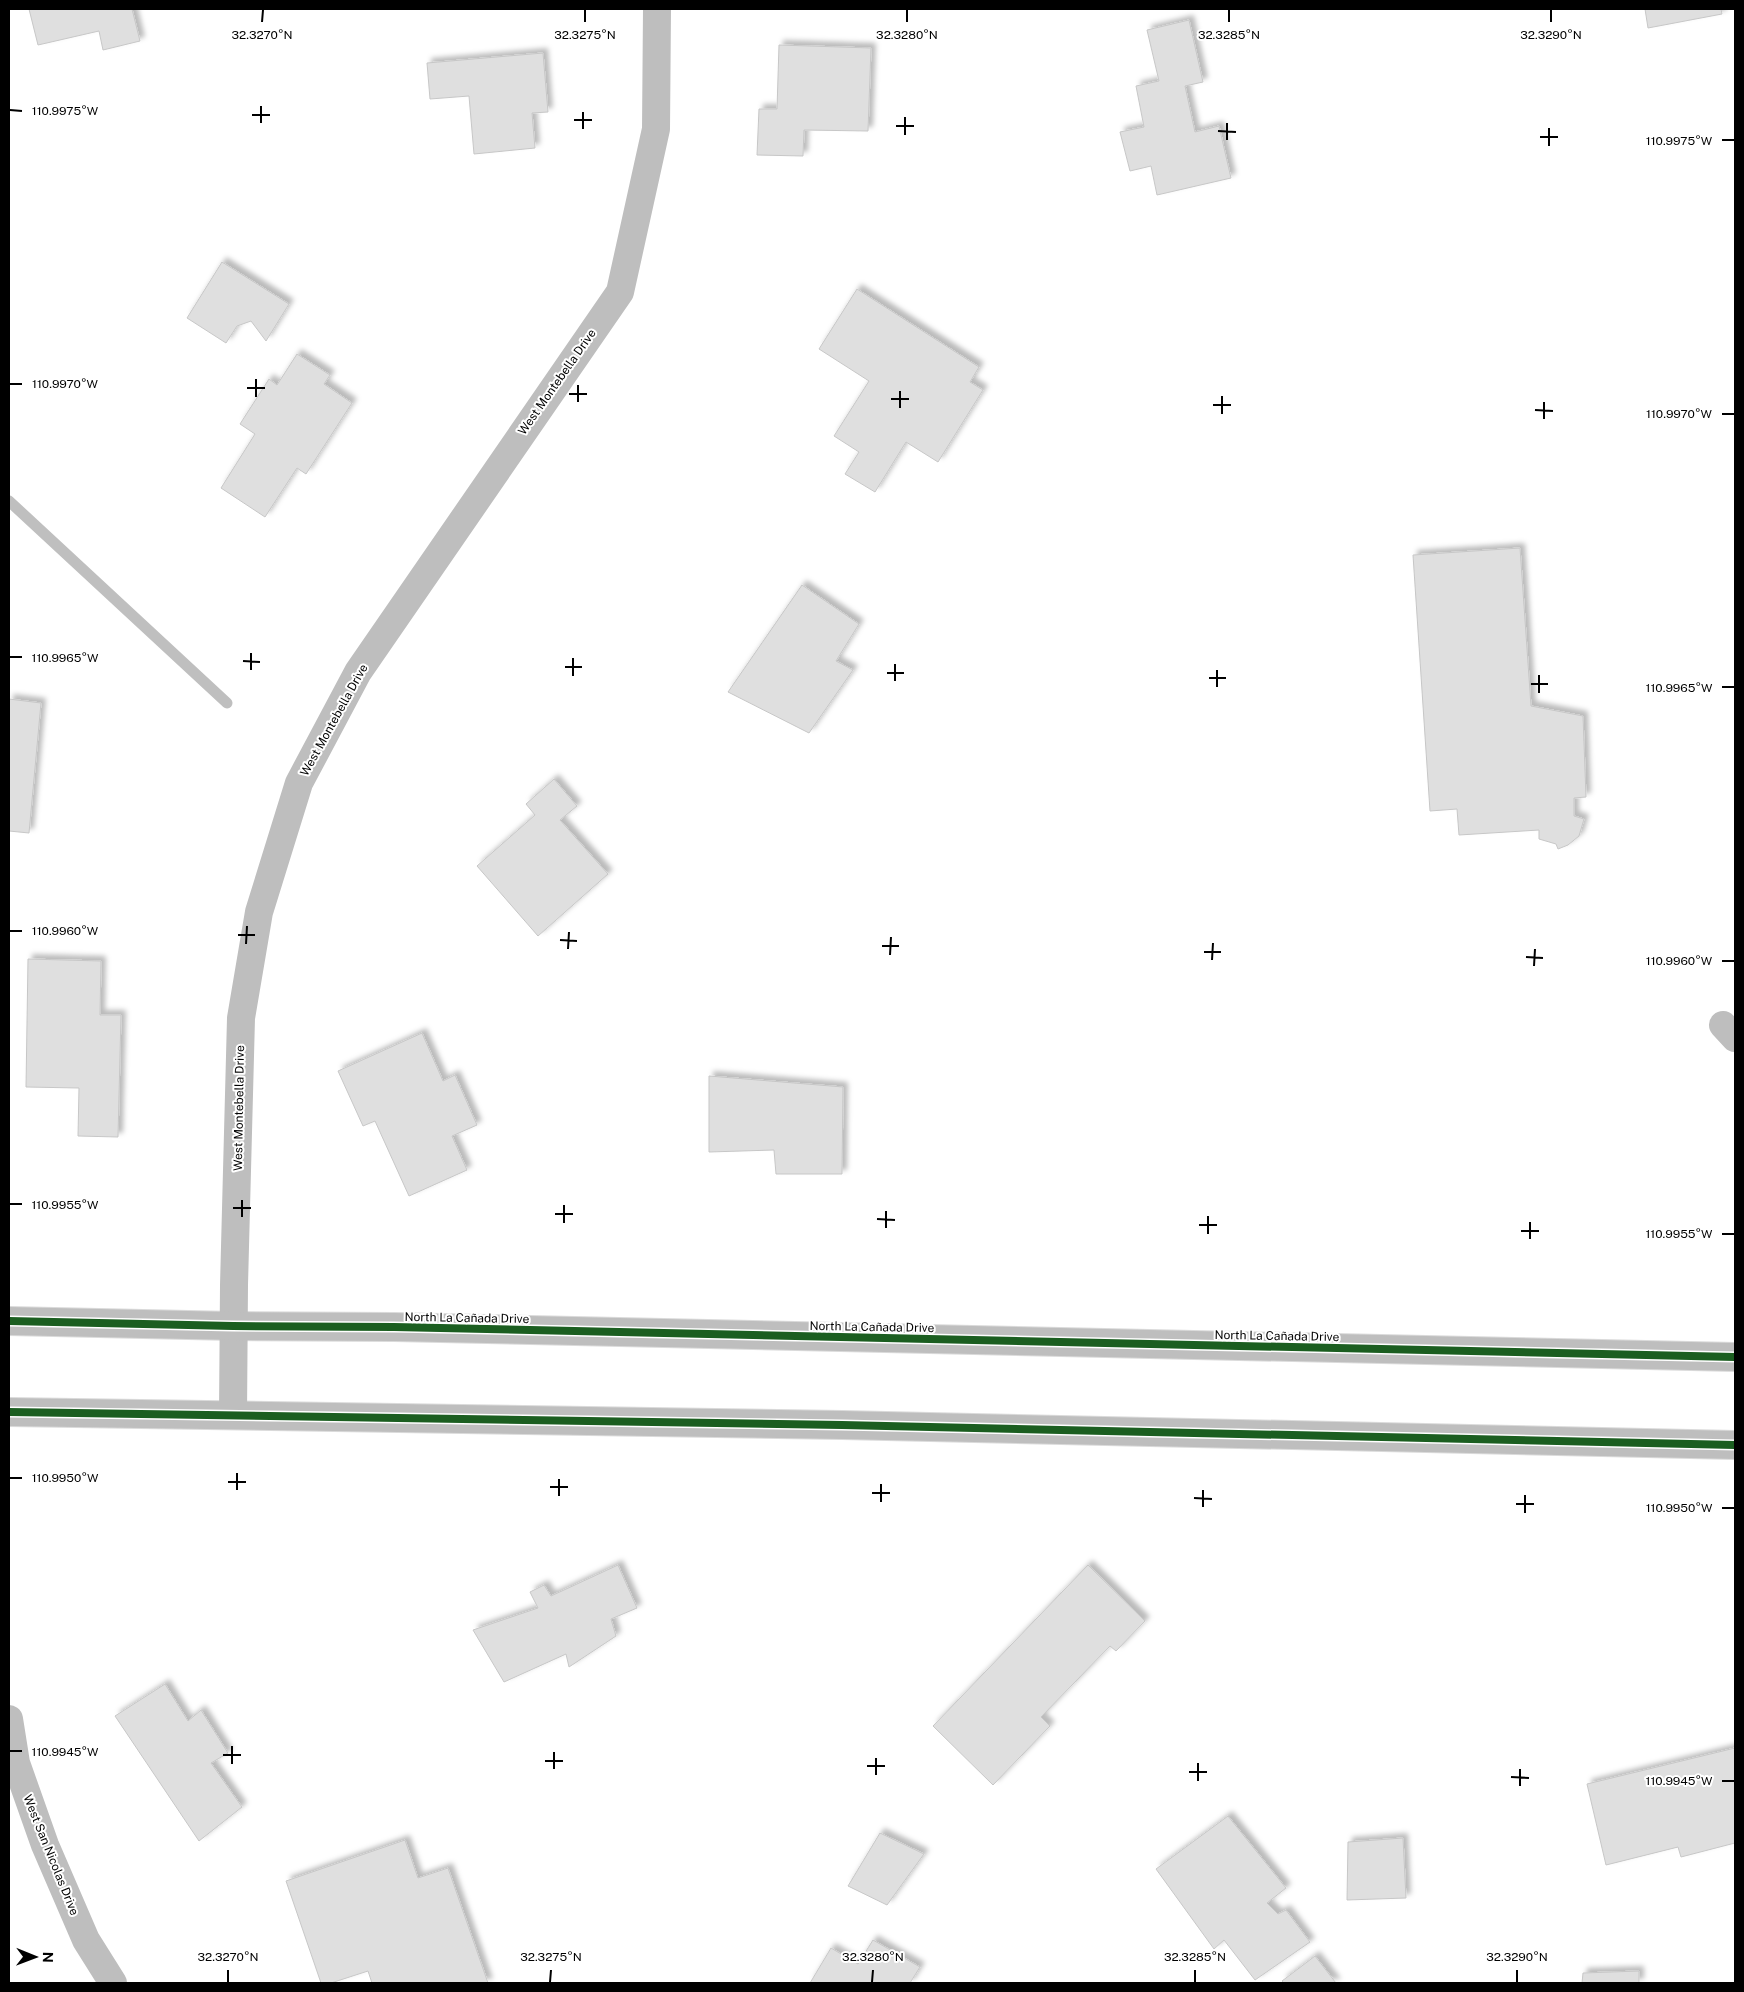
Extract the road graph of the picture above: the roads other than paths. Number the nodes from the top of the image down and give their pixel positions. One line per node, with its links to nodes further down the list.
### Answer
1 (658, 9): 3 (main road, West Montebella Drive)
2 (9, 1321): 3 (main road, North La Cañada Drive)
3 (233, 1326): 4 (main road, North La Cañada Drive); 6 (main road, West Montebella Drive)
4 (1735, 1357)
5 (9, 1412): 6 (main road)
6 (233, 1415): 7 (main road)
7 (1735, 1445)
8 (9, 1719): 9 (main road, West San Nicolas Drive)
9 (113, 1983)

